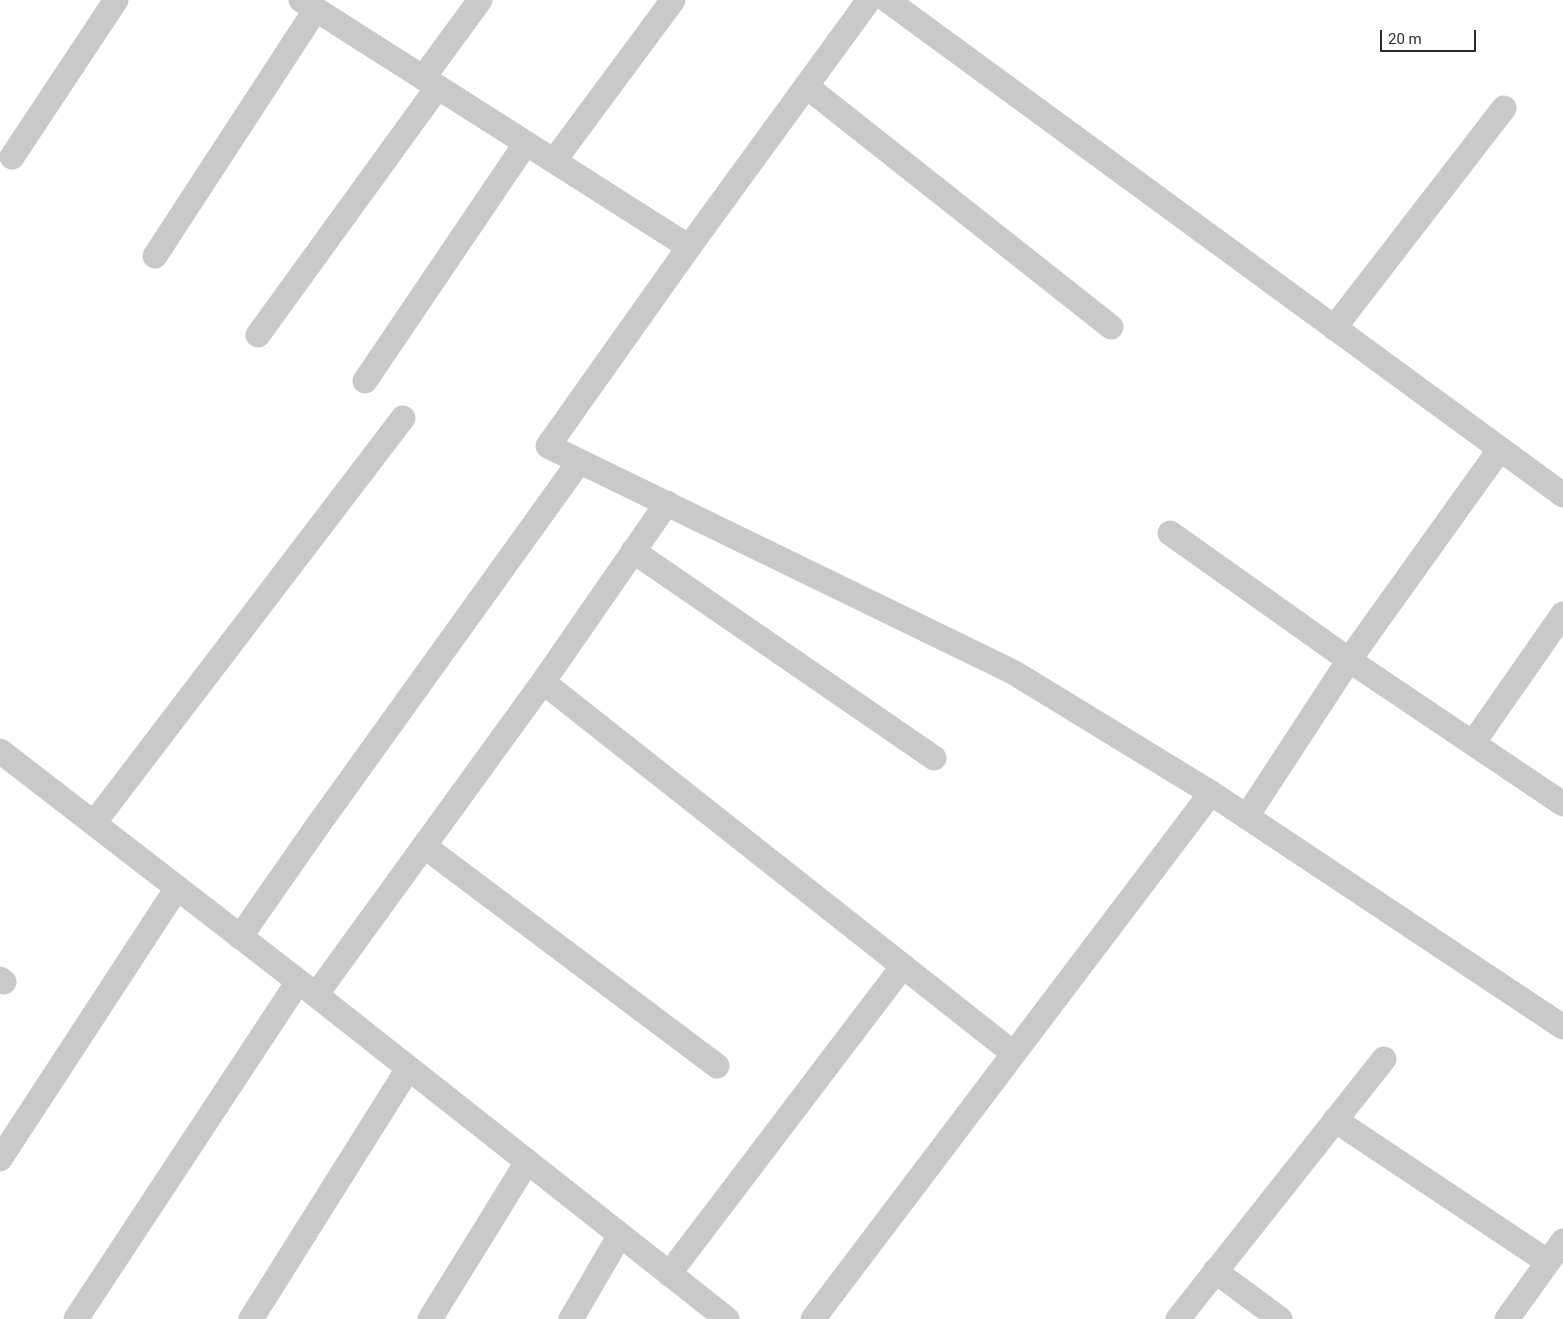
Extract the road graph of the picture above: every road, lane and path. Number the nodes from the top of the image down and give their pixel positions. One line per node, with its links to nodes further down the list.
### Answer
1 (116, 0): 11 (street)
2 (480, 0): 7 (street)
3 (673, 0): 12 (street)
4 (868, 0): 8 (street)
5 (887, 0): 16 (street)
6 (309, 5): 7 (street); 14 (street)
7 (430, 83): 10 (street); 17 (street)
8 (806, 86): 13 (street); 15 (street)
9 (1504, 108): 16 (street)
10 (526, 144): 12 (street); 18 (street)
11 (12, 157)
12 (554, 161): 13 (street)
13 (689, 247): 21 (street)
14 (155, 256)
15 (1111, 327)
16 (1334, 328): 20 (street)
17 (258, 335)
18 (365, 381)
19 (403, 418): 35 (street)
20 (1500, 449): 22 (street); 27 (street)
21 (579, 462): 23 (street); 38 (street)
22 (1563, 495)
23 (666, 504): 25 (street); 32 (street)
24 (1170, 533): 27 (street)
25 (633, 551): 28 (street); 31 (street)
26 (1563, 614): 29 (street)
27 (1349, 660): 29 (street); 34 (street)
28 (543, 682): 36 (street); 39 (street)
29 (1473, 743): 33 (street)
30 (0, 751): 35 (street)
31 (934, 758)
32 (1211, 793): 34 (street); 42 (street)
33 (1563, 804)
34 (1247, 816): 41 (street)
35 (94, 823): 37 (street)
36 (424, 846): 40 (street); 44 (street)
37 (177, 888): 38 (street); 47 (street)
38 (240, 937): 40 (street)
39 (903, 966): 42 (street); 53 (street)
40 (307, 988): 45 (street); 55 (street)
41 (1563, 1027)
42 (1013, 1053): 59 (street)
43 (1384, 1059): 46 (street)
44 (718, 1066)
45 (408, 1069): 48 (street); 56 (street)
46 (1336, 1120): 51 (street); 52 (street)
47 (0, 1159)
48 (526, 1162): 49 (street); 57 (street)
49 (620, 1235): 53 (street); 58 (street)
50 (1563, 1241): 51 (street)
51 (1548, 1262): 62 (street)
52 (1215, 1272): 60 (street); 61 (street)
53 (669, 1274): 54 (street)
54 (720, 1317)
55 (76, 1319)
56 (251, 1319)
57 (430, 1319)
58 (571, 1319)
59 (813, 1319)
60 (1178, 1319)
61 (1280, 1319)
62 (1507, 1319)

